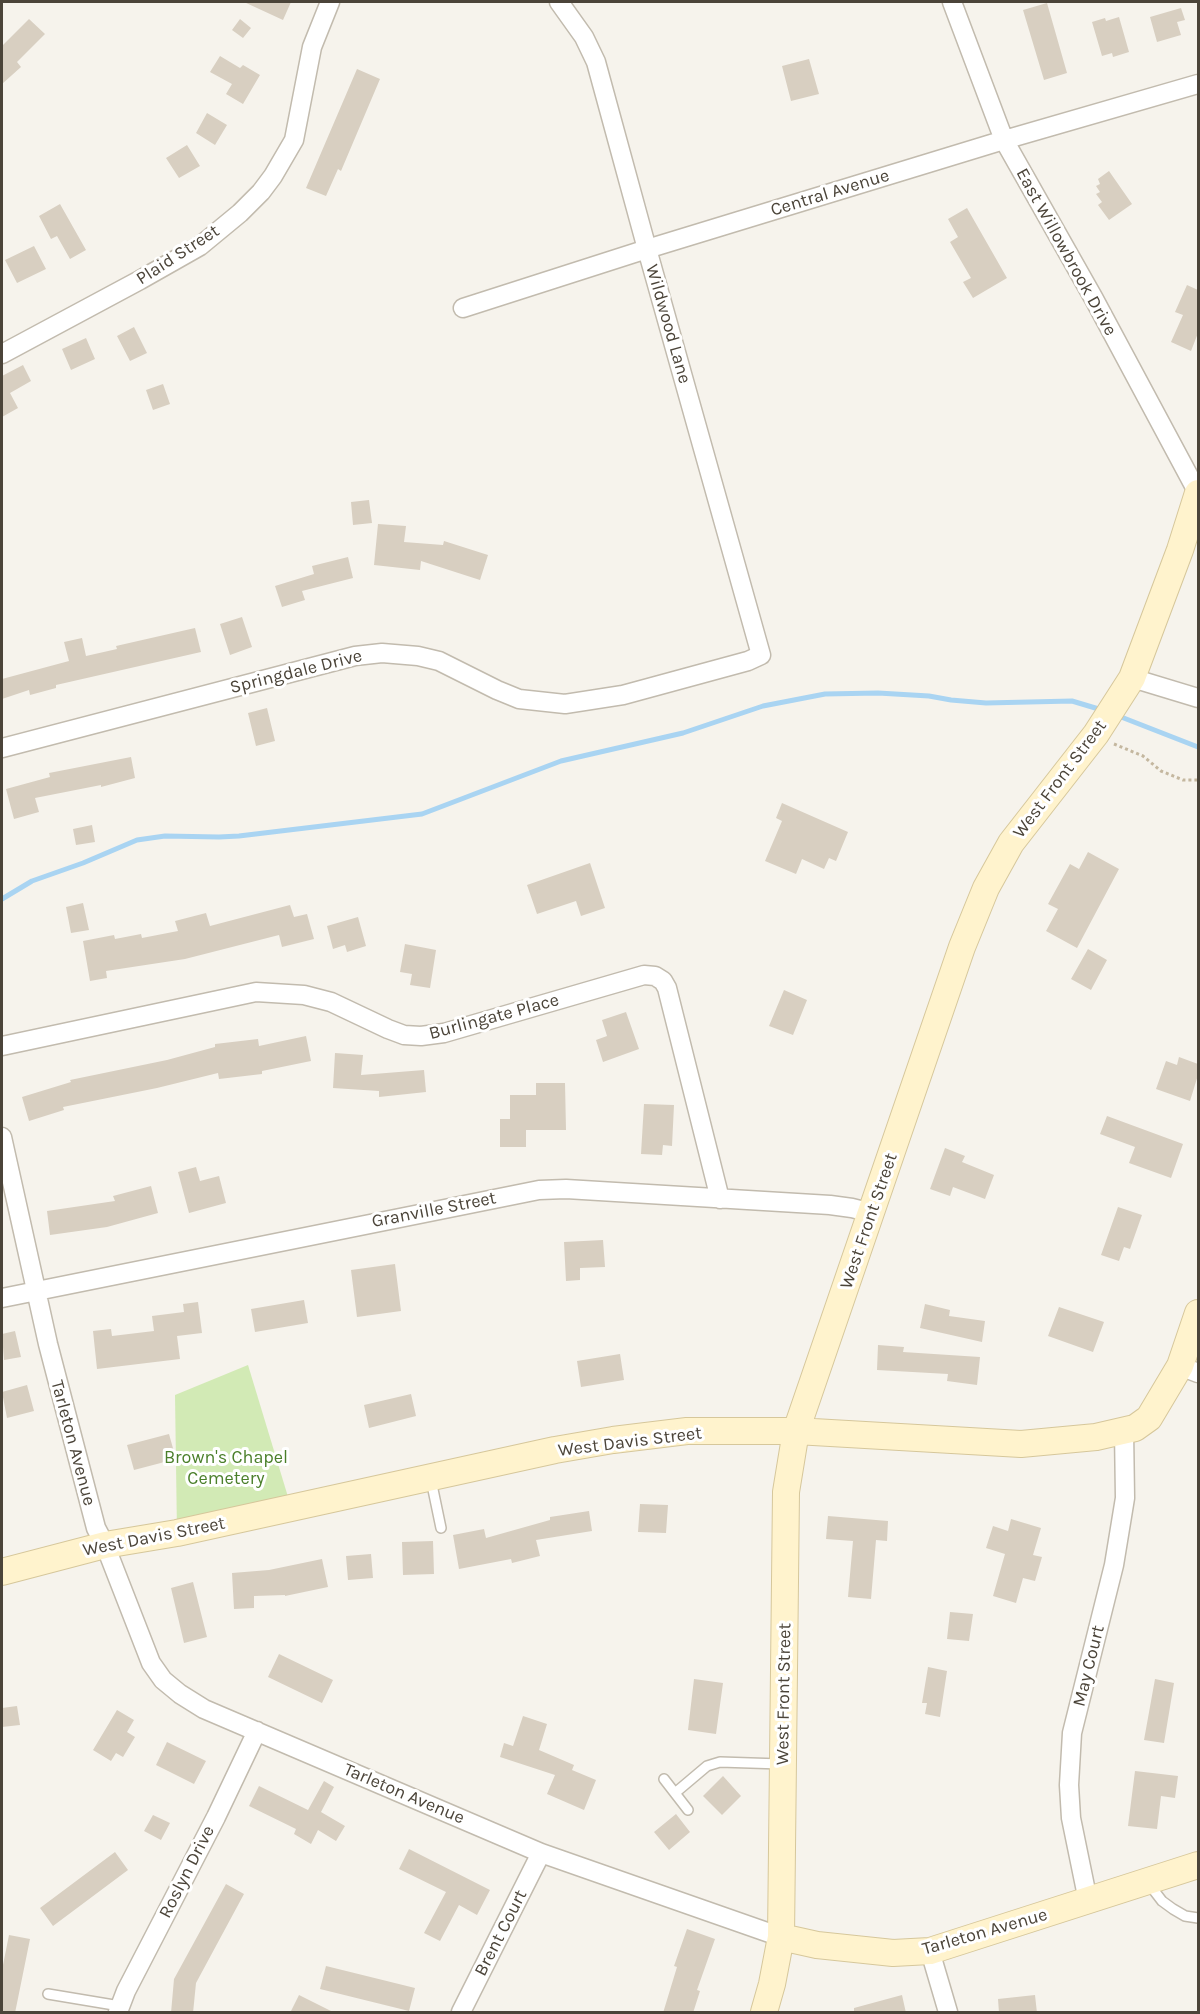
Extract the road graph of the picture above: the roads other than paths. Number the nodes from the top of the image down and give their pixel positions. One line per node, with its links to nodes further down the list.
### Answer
1 (330, 2): 8 (street, Plaid Street)
2 (559, 2): 6 (street, Wildwood Lane)
3 (952, 2): 5 (street, East Willowbrook Drive)
4 (1198, 84): 5 (street, Central Avenue)
5 (1004, 140): 6 (street, Central Avenue); 9 (street, East Willowbrook Drive)
6 (647, 249): 7 (street, Central Avenue); 10 (street, Wildwood Lane)
7 (463, 308)
8 (2, 354)
9 (1198, 493): 11 (street, West Front Street)
10 (761, 655): 13 (street, Springdale Drive)
11 (1127, 687): 12 (street); 17 (street, West Front Street)
12 (1198, 698)
13 (2, 748)
14 (2, 1046): 16 (street, Burlingate Place)
15 (2, 1137): 18 (street, Tarleton Avenue)
16 (720, 1199): 17 (street, Granville Street); 18 (street, Granville Street)
17 (872, 1213): 23 (street, West Front Street)
18 (37, 1290): 19 (street, Granville Street); 26 (street, Tarleton Avenue)
19 (2, 1298)
20 (1198, 1313): 21 (street, West Davis Street)
21 (1189, 1370): 22 (street, West Davis Street)
22 (1124, 1430): 23 (street, West Davis Street); 36 (street, May Court)
23 (796, 1431): 24 (street, West Davis Street); 29 (street, West Front Street)
24 (430, 1478): 25 (lane); 26 (street, West Davis Street)
25 (441, 1528)
26 (105, 1545): 27 (street, West Davis Street); 28 (street, Tarleton Avenue)
27 (2, 1572)
28 (258, 1731): 33 (street, Tarleton Avenue); 41 (street, Roslyn Drive)
29 (783, 1764): 31 (lane); 38 (street, West Front Street)
30 (664, 1779): 31 (lane)
31 (675, 1792): 32 (lane)
32 (688, 1810)
33 (541, 1853): 38 (street, Tarleton Avenue); 42 (street, Brent Court)
34 (1198, 1865): 35 (street, Tarleton Avenue)
35 (1148, 1882): 36 (street, Tarleton Avenue); 37 (lane)
36 (1088, 1901): 39 (street, Tarleton Avenue)
37 (1198, 1918)
38 (782, 1938): 39 (street, Tarleton Avenue); 43 (street, West Front Street)
39 (930, 1951): 44 (street)
40 (48, 1994): 41 (lane)
41 (119, 2009)
42 (461, 2013)
43 (764, 2013)
44 (948, 2013)

